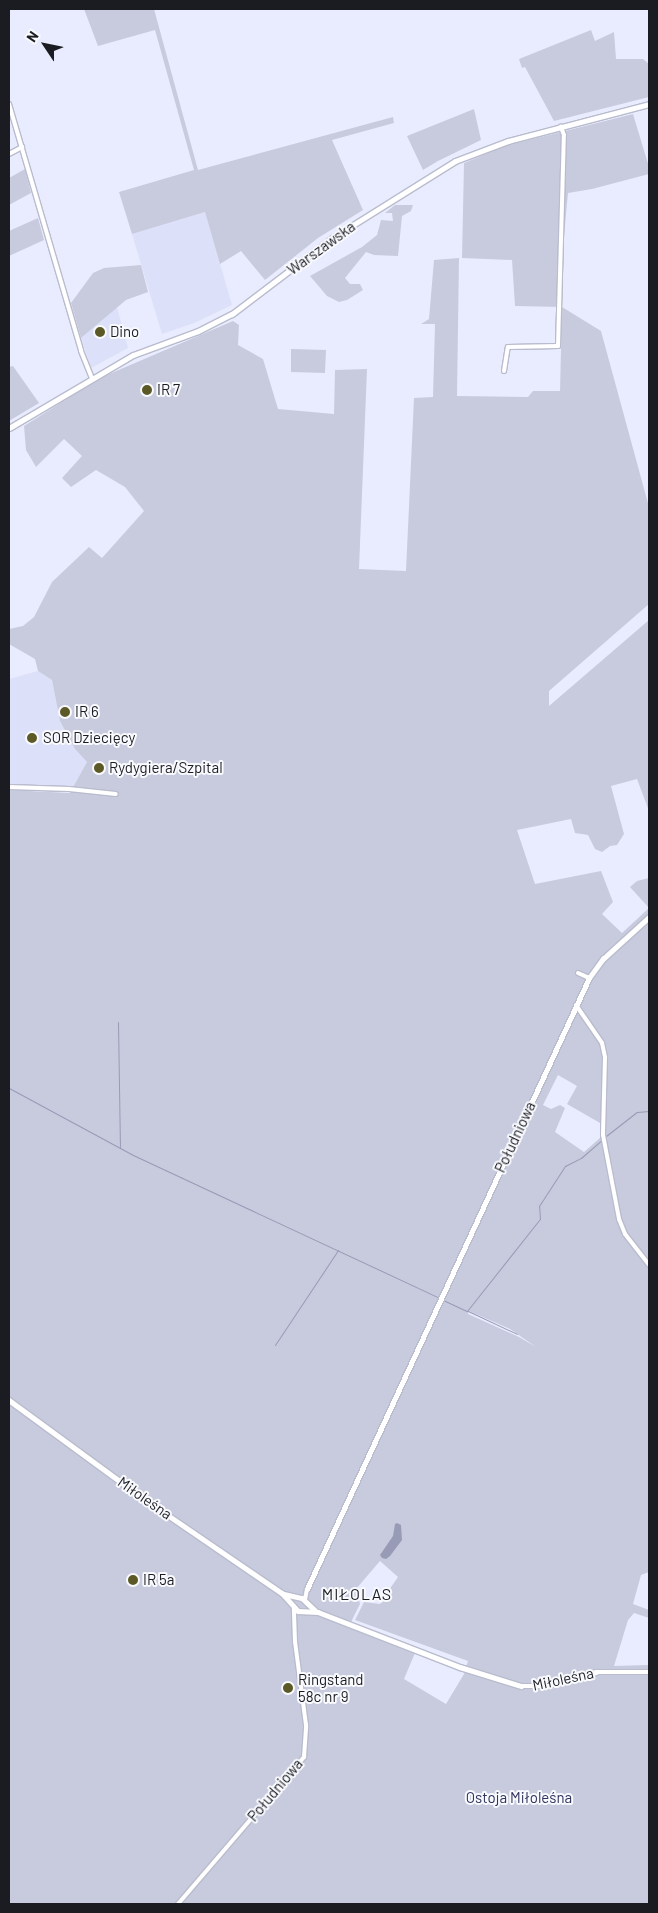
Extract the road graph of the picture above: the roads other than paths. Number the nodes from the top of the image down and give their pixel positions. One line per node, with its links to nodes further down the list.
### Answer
1 (9, 104): 4 (street)
2 (649, 104): 3 (main road, Warszawska)
3 (561, 127): 6 (street); 7 (main road, Warszawska)
4 (22, 147): 5 (street); 7 (street)
5 (9, 154)
6 (504, 371)
7 (92, 378): 8 (main road, Warszawska)
8 (9, 428)
9 (9, 787): 10 (street)
10 (116, 794)
11 (649, 917): 13 (street, Południowa)
12 (578, 973): 13 (street)
13 (589, 978): 14 (street, Południowa)
14 (576, 1005): 15 (street); 17 (street, Południowa)
15 (649, 1265)
16 (9, 1400): 18 (street, Miłoleśna)
17 (307, 1589): 19 (street); 20 (street)
18 (282, 1593): 19 (street); 21 (street)
19 (298, 1597): 20 (street); 21 (street)
20 (306, 1602): 22 (street); 23 (street)
21 (293, 1606): 22 (street); 24 (street, Południowa)
22 (302, 1611): 23 (street); 24 (street)
23 (318, 1612): 25 (street, Miłoleśna)
24 (295, 1623): 26 (street, Południowa)
25 (649, 1672)
26 (178, 1904)

